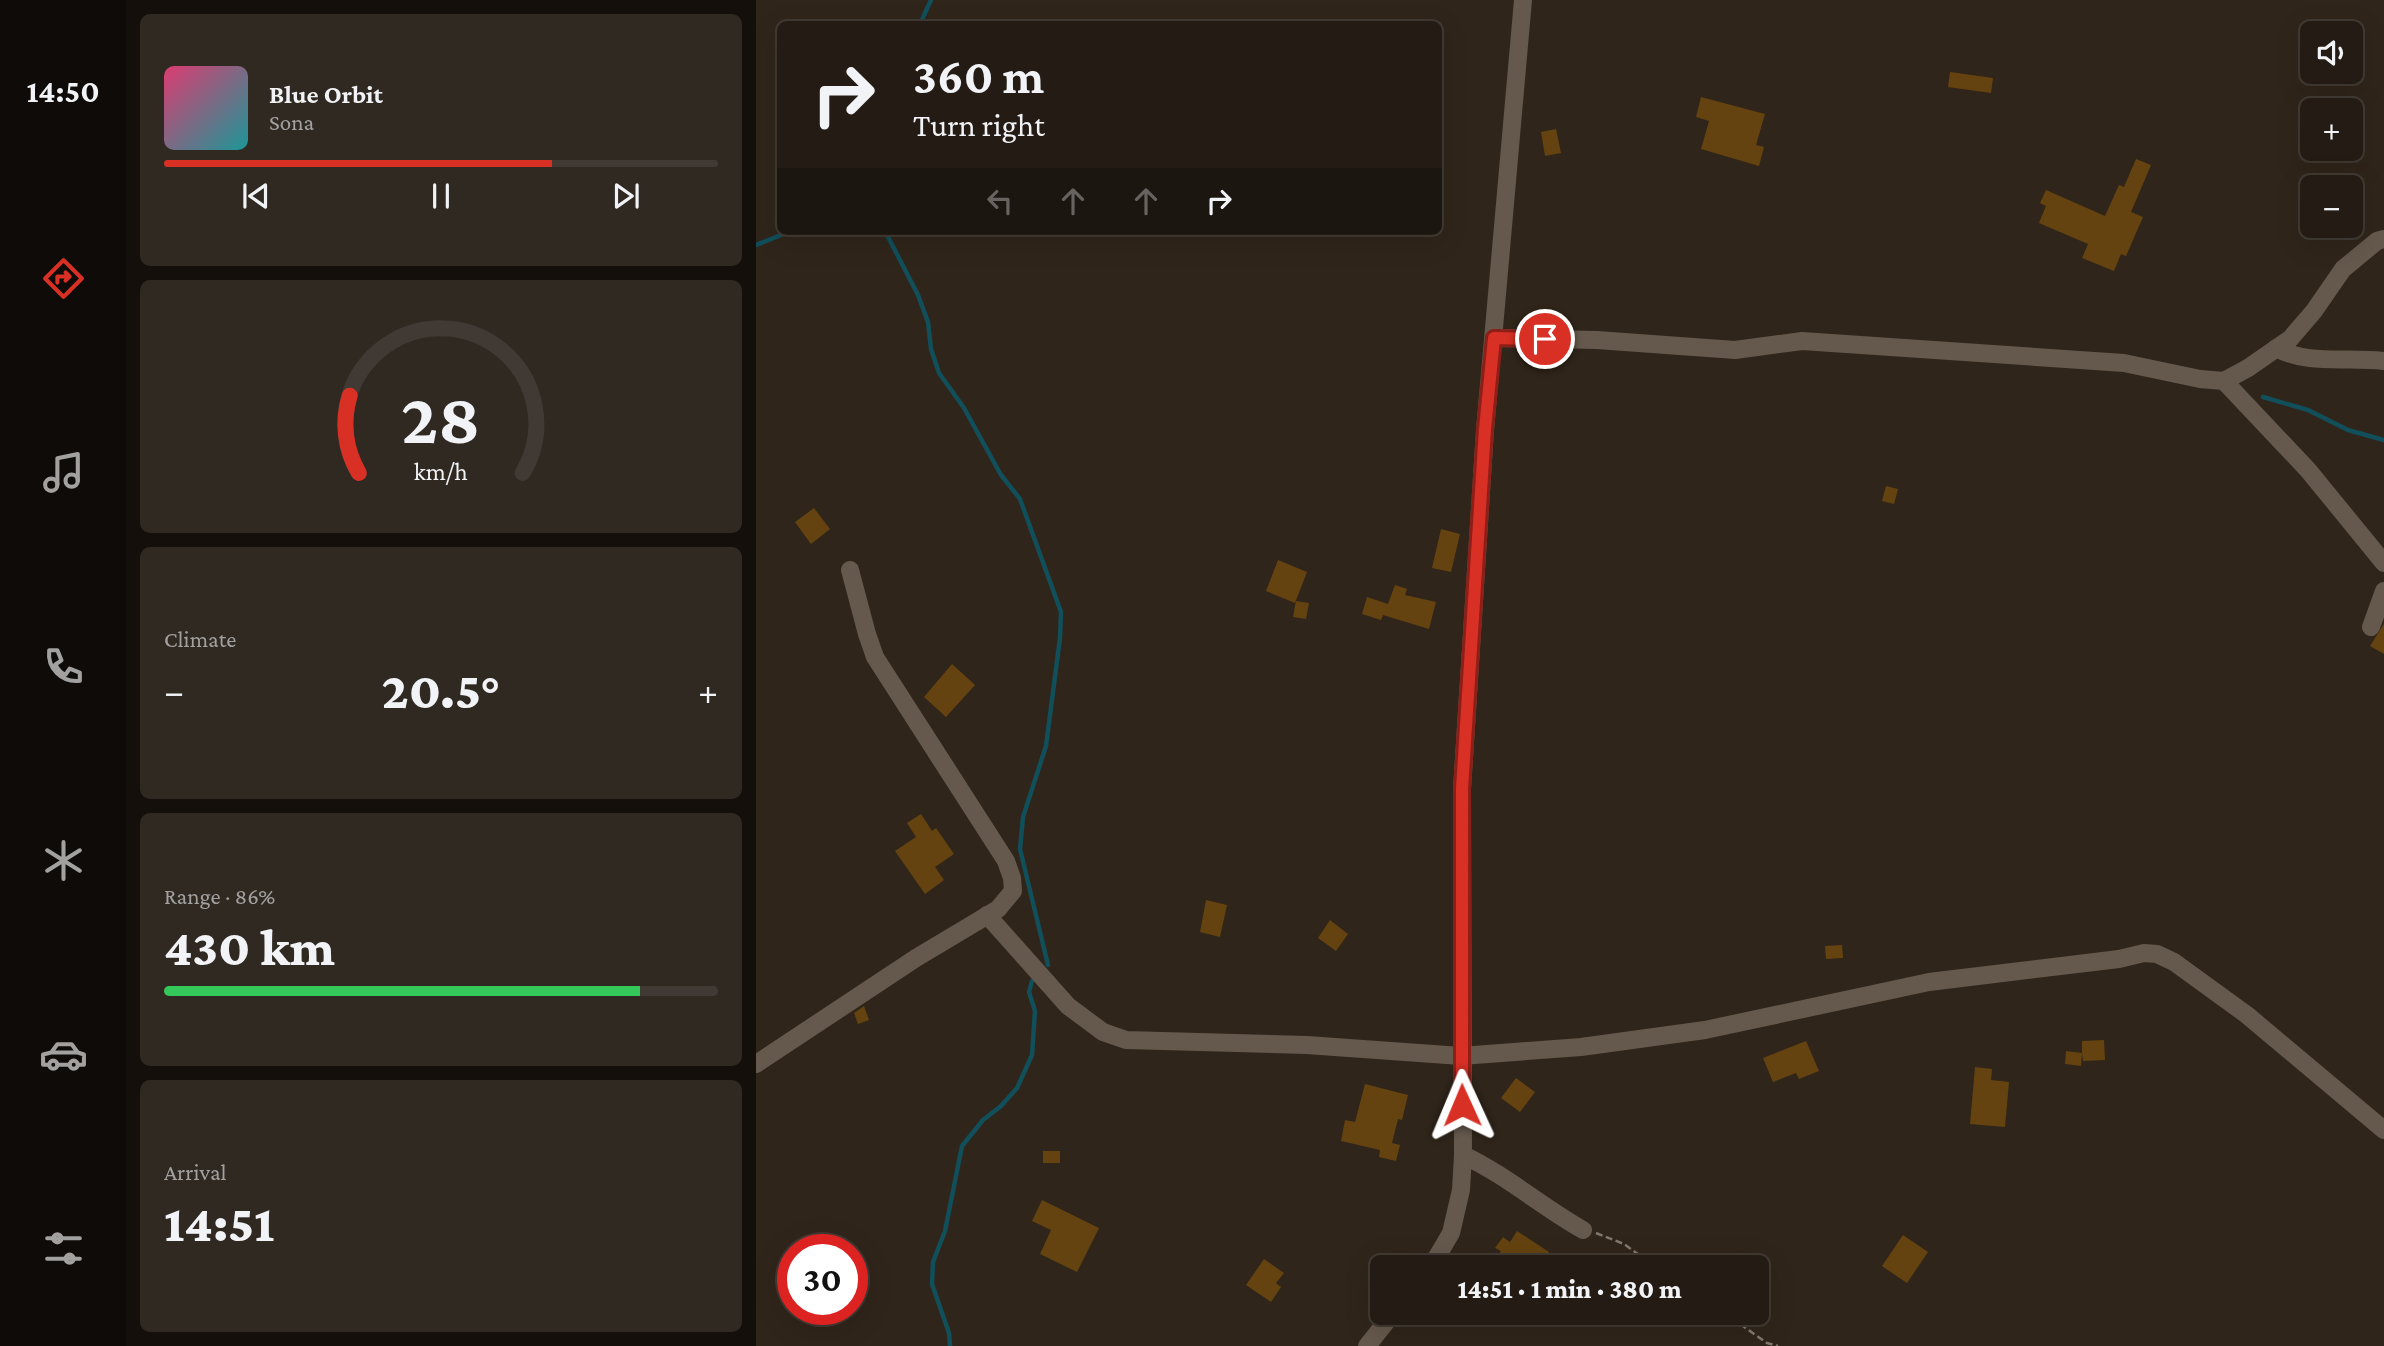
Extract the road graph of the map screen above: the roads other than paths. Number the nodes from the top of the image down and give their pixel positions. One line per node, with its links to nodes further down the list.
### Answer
1 (1523, 0): 3 (street)
2 (2384, 239): 4 (street)
3 (1494, 338): 6 (street); 12 (street)
4 (2286, 348): 5 (street); 6 (street)
5 (2384, 361)
6 (2224, 381): 7 (street)
7 (2384, 563)
8 (850, 570): 11 (street)
9 (2384, 591): 10 (street)
10 (2371, 627)
11 (987, 915): 12 (street); 13 (street)
12 (1461, 1056): 14 (street); 15 (street)
13 (756, 1065)
14 (2384, 1130)
15 (1463, 1155): 16 (street); 17 (street)
16 (1583, 1230)
17 (1438, 1255)
18 (1384, 1325): 19 (street)
19 (1367, 1346)

